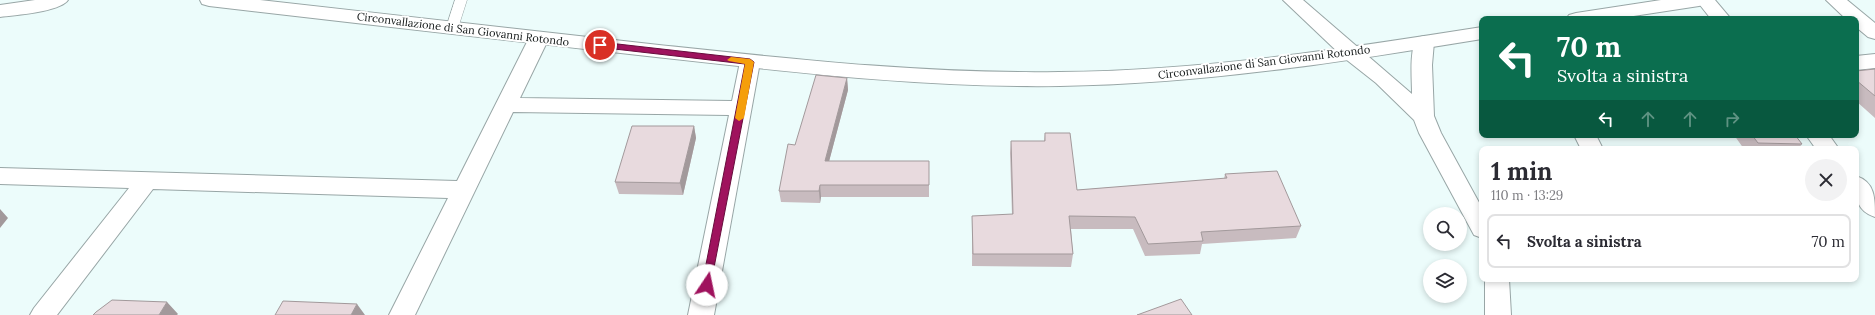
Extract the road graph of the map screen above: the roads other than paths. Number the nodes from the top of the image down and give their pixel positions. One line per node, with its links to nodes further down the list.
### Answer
1 (59, 0): 8 (street)
2 (209, 0): 13 (street, Circonvallazione di San Giovanni Rotondo)
3 (461, 0): 13 (lane)
4 (1292, 0): 18 (street)
5 (1699, 0): 9 (street)
6 (1705, 0): 10 (street)
7 (1835, 0): 11 (street)
8 (0, 11)
9 (1595, 16)
10 (1718, 16)
11 (1854, 16)
12 (1859, 20): 15 (street)
13 (452, 28): 16 (street, Circonvallazione di San Giovanni Rotondo)
14 (1479, 33): 17 (street, Circonvallazione di San Giovanni Rotondo)
15 (1875, 33)
16 (539, 38): 20 (street, Circonvallazione di San Giovanni Rotondo); 22 (street)
17 (1424, 42): 18 (street, Circonvallazione di San Giovanni Rotondo); 24 (street)
18 (1350, 52): 20 (street, Circonvallazione di San Giovanni Rotondo); 24 (street)
19 (1875, 61): 21 (street)
20 (750, 62): 23 (street)
21 (1859, 63)
22 (506, 105): 23 (street); 30 (street)
23 (741, 108): 37 (street)
24 (1423, 116): 31 (street)
25 (1819, 138): 26 (street)
26 (1825, 146)
27 (0, 176): 28 (street)
28 (147, 181): 30 (street); 35 (street)
29 (1859, 188): 32 (street)
30 (463, 190): 36 (street)
31 (1473, 198): 33 (street)
32 (1875, 208)
33 (1479, 219)
34 (1497, 282): 38 (street)
35 (43, 315)
36 (402, 315)
37 (701, 315)
38 (1498, 315)

